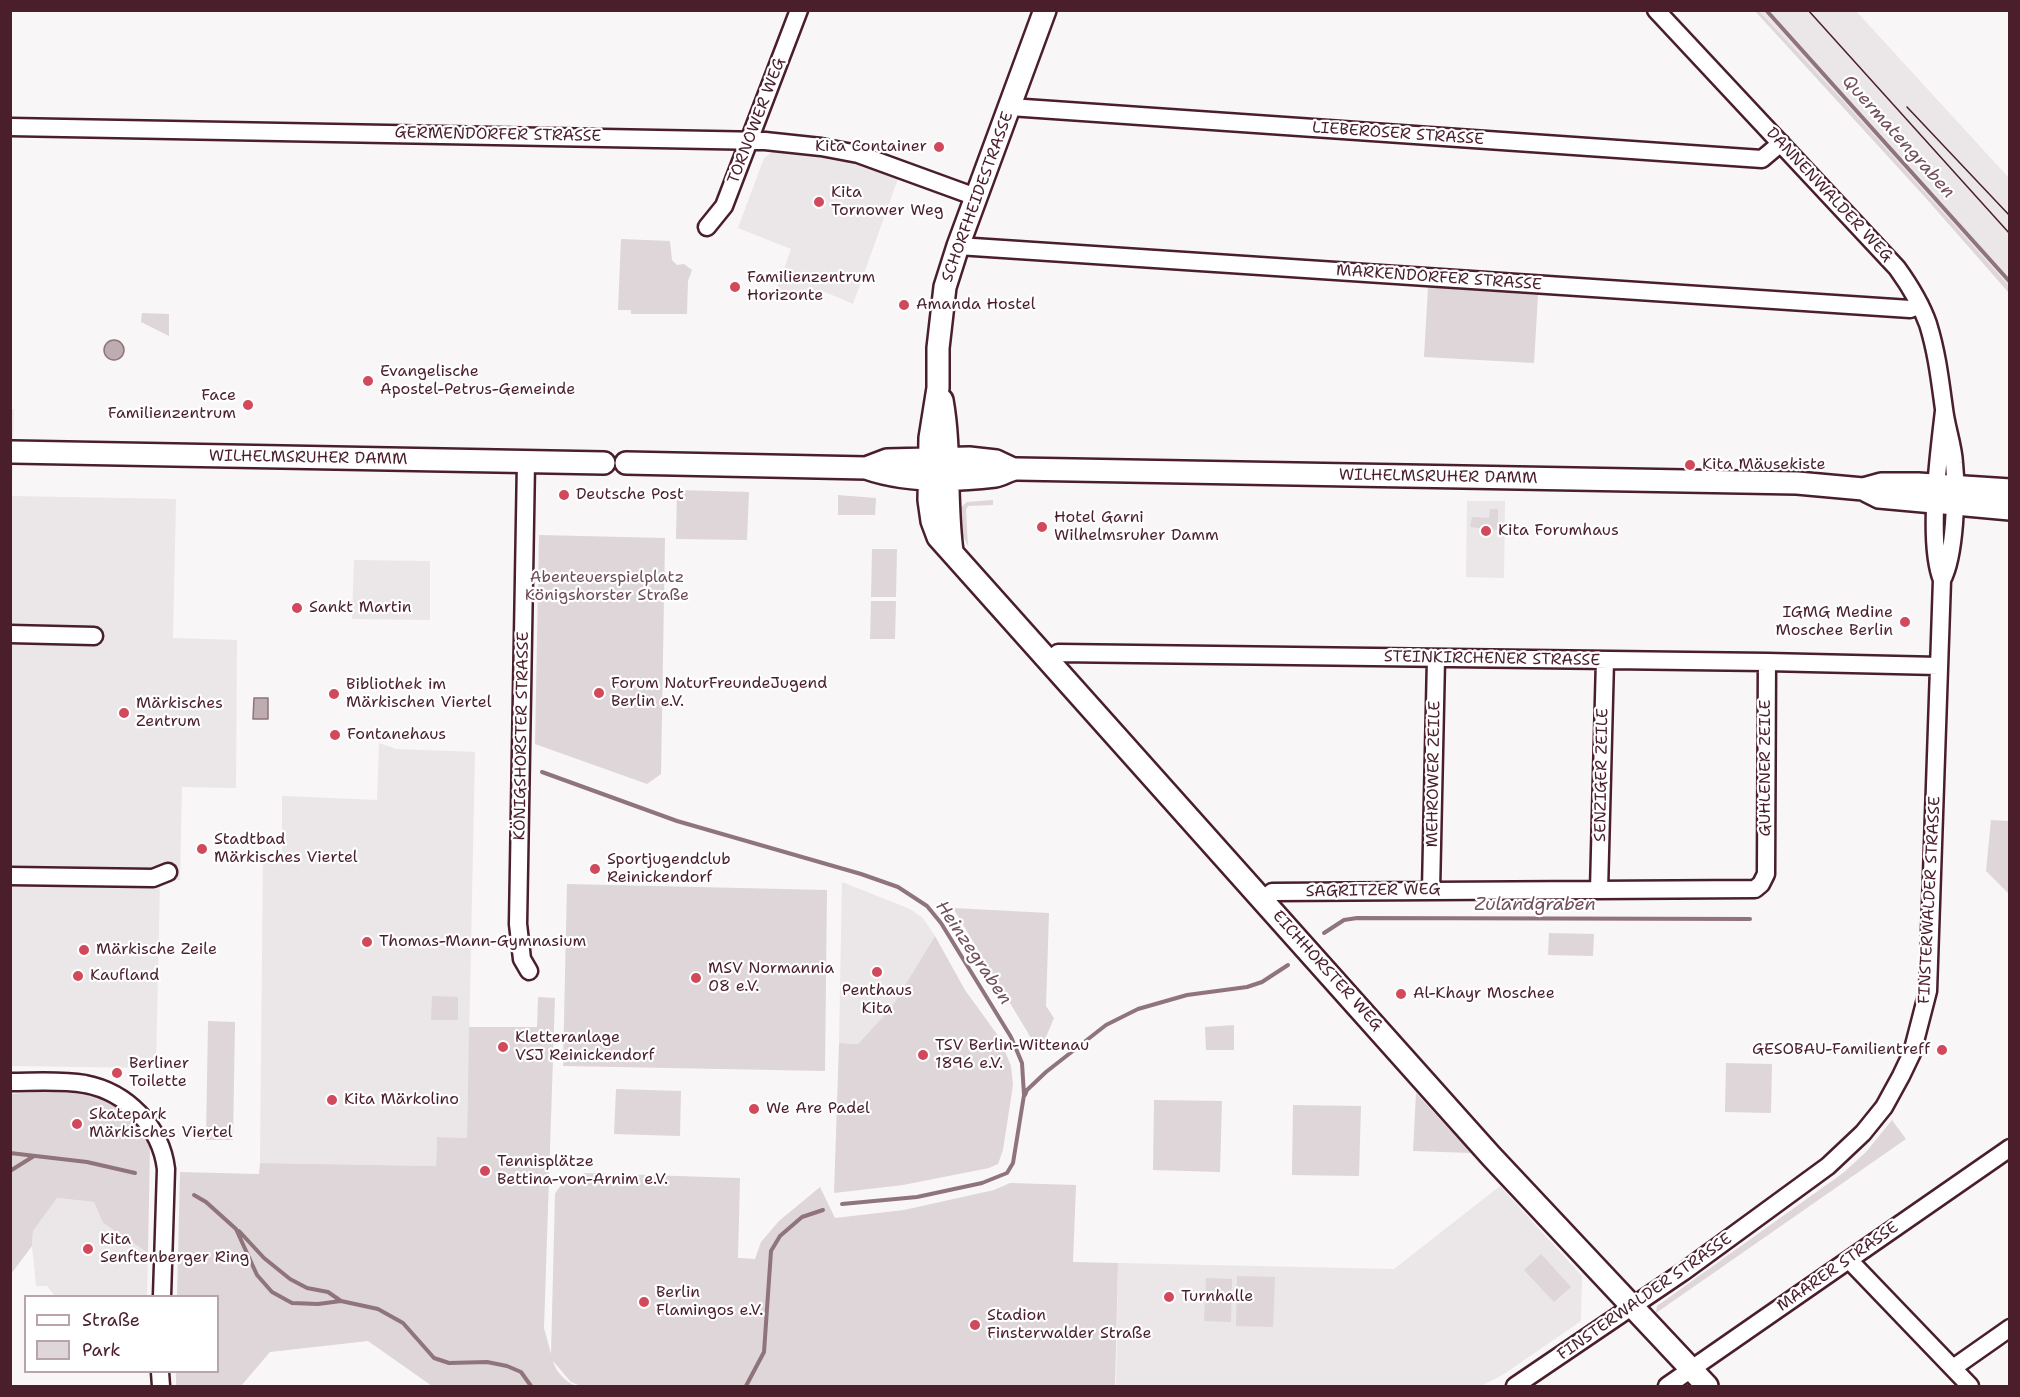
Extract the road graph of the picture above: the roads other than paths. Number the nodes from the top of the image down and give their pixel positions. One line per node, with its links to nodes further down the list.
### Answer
1 (799, 10): 6 (street, TORNOWER WEG)
2 (1046, 10): 4 (main road, SCHORFHEIDESTRASSE)
3 (1656, 10): 7 (street, DANNENWALDER WEG)
4 (1010, 107): 7 (street, LIEBEROSER STRASSE); 8 (main road, SCHORFHEIDESTRASSE)
5 (10, 127): 6 (street, GERMENDORFER STRASSE)
6 (751, 140): 8 (street, GERMENDORFER STRASSE); 9 (street, TORNOWER WEG)
7 (1782, 143): 11 (street, DANNENWALDER WEG)
8 (976, 197): 10 (main road, SCHORFHEIDESTRASSE)
9 (707, 227)
10 (958, 246): 11 (street, MARKENDORFER STRASSE); 16 (main road, SCHORFHEIDESTRASSE)
11 (1920, 304): 18 (street, DANNENWALDER WEG)
12 (13, 452): 13 (main road, WILHELMSRUHER DAMM)
13 (526, 462): 14 (main road, WILHELMSRUHER DAMM); 33 (street, KÖNIGSHORSTER STRASSE)
14 (604, 463)
15 (626, 464): 16 (main road, WILHELMSRUHER DAMM)
16 (938, 468): 18 (main road, WILHELMSRUHER DAMM); 24 (main road, EICHHORSTER WEG)
17 (2010, 490): 18 (main road, WILHELMSRUHER DAMM)
18 (1946, 495): 19 (main road, WILHELMSRUHER DAMM); 26 (street, FINSTERWALDER STRASSE)
19 (2010, 509)
20 (10, 634): 21 (street)
21 (94, 636)
22 (1436, 659): 23 (street, STEINKIRCHENER STRASSE); 24 (street, STEINKIRCHENER STRASSE); 30 (street, MEHROWER ZEILE)
23 (1605, 660): 25 (street, STEINKIRCHENER STRASSE); 31 (street, SENZIGER ZEILE)
24 (1049, 661): 32 (main road, EICHHORSTER WEG)
25 (1767, 662): 26 (street, STEINKIRCHENER STRASSE); 28 (street, GUHLENER ZEILE)
26 (1938, 666): 38 (street, FINSTERWALDER STRASSE)
27 (168, 872): 29 (street)
28 (1766, 874): 31 (street, SAGRITZER WEG)
29 (10, 876)
30 (1431, 890): 31 (street, SAGRITZER WEG); 32 (street, SAGRITZER WEG)
31 (1599, 890)
32 (1263, 900): 38 (main road, EICHHORSTER WEG)
33 (529, 972)
34 (10, 1082): 37 (street)
35 (2010, 1148): 36 (street, MAARER STRASSE)
36 (1849, 1260): 40 (street); 41 (street, MAARER STRASSE)
37 (162, 1295)
38 (1632, 1306): 41 (main road, EICHHORSTER WEG); 42 (street, FINSTERWALDER STRASSE)
39 (2010, 1328): 40 (street)
40 (1953, 1368): 45 (street)
41 (1691, 1370): 43 (street, MAARER STRASSE); 44 (main road, EICHHORSTER WEG)
42 (1515, 1386)
43 (1667, 1386)
44 (1707, 1386)
45 (1970, 1386)

